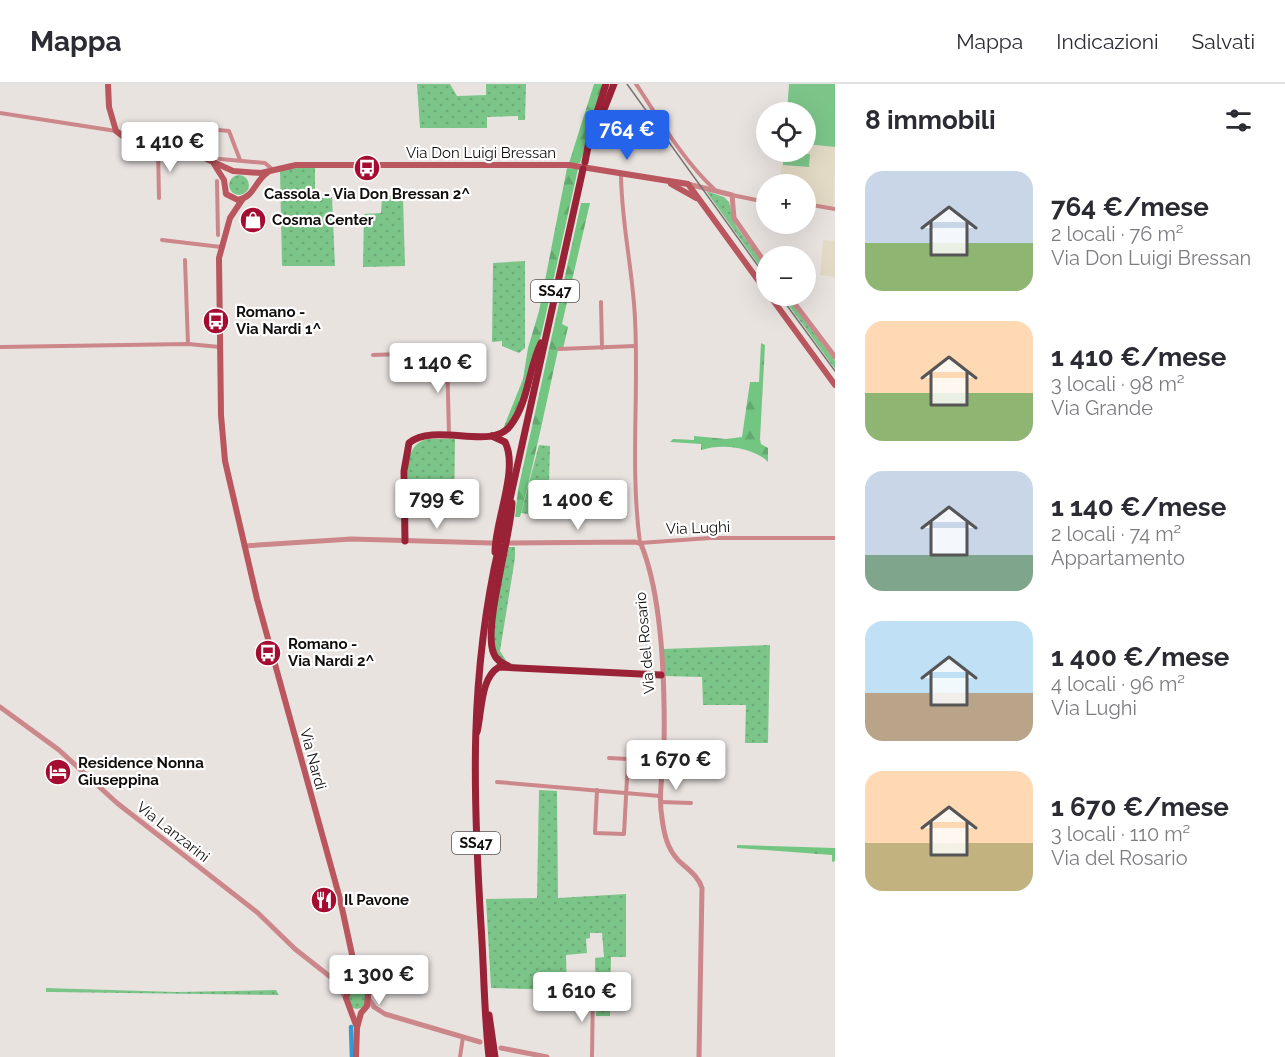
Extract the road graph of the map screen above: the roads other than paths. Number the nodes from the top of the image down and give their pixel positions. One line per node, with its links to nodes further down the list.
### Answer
1 (108, 84): 7 (main road)
2 (606, 84): 9 (highway, SS47)
3 (614, 84): 9 (highway, SS47)
4 (636, 84): 19 (street)
5 (0, 113): 7 (street)
6 (153, 124): 11 (street)
7 (116, 131): 8 (main road)
8 (158, 148): 12 (main road); 23 (street)
9 (588, 151): 39 (highway, SS47)
10 (220, 159): 11 (street)
11 (240, 160): 13 (street)
12 (214, 164): 14 (main road); 17 (main road)
13 (273, 170): 15 (main road, Via Don Luigi Bressan); 16 (main road, Via Don Luigi Bressan); 20 (main road)
14 (233, 171): 15 (main road); 17 (main road)
15 (248, 172): 20 (main road)
16 (621, 172): 18 (main road, Via Don Luigi Bressan); 41 (street, Via del Rosario)
17 (220, 180): 22 (main road); 28 (street)
18 (686, 186): 19 (street); 35 (main road)
19 (714, 189): 21 (street)
20 (253, 190): 24 (main road)
21 (732, 195): 25 (street); 33 (street)
22 (228, 196): 24 (main road); 29 (main road, Via Nardi)
23 (159, 198)
24 (242, 200): 29 (main road, Via Nardi)
25 (756, 200)
26 (816, 206): 27 (street)
27 (835, 209)
28 (218, 221): 29 (street); 30 (street)
29 (229, 221): 32 (main road, Via Nardi)
30 (218, 235)
31 (162, 240): 32 (street)
32 (221, 247): 43 (main road, Via Nardi)
33 (756, 250)
34 (185, 260): 40 (street)
35 (756, 277)
36 (601, 302): 44 (street)
37 (777, 306): 50 (main road)
38 (797, 306): 49 (street)
39 (546, 335): 52 (highway); 53 (highway, SS47)
40 (188, 344): 42 (street); 43 (street)
41 (635, 346): 44 (street); 56 (street, Via del Rosario)
42 (0, 347)
43 (220, 347): 57 (main road, Via Nardi)
44 (602, 348): 45 (street)
45 (559, 349)
46 (481, 351): 47 (street)
47 (447, 352): 48 (street); 51 (street)
48 (373, 355)
49 (835, 357)
50 (835, 385)
51 (449, 435): 52 (highway); 55 (highway)
52 (492, 436): 58 (highway)
53 (513, 485): 58 (highway, SS47); 59 (highway)
54 (835, 538): 56 (street, Via Lughi)
55 (405, 541): 56 (street, Via Lughi); 57 (street, Via Lughi)
56 (639, 543): 60 (street, Via del Rosario)
57 (245, 549): 69 (main road, Via Nardi)
58 (495, 562): 62 (highway, SS47)
59 (508, 666): 60 (highway); 62 (highway)
60 (661, 675): 67 (street, Via del Rosario)
61 (0, 707): 70 (street, Via Lanzarini)
62 (474, 746): 73 (highway, SS47)
63 (609, 758): 66 (street)
64 (497, 782): 65 (street)
65 (597, 790): 66 (street); 66 (street)
66 (626, 793): 67 (street)
67 (660, 799): 68 (street); 90 (street, Via del Rosario)
68 (691, 802)
69 (359, 970): 71 (main road); 72 (main road, Via Nardi)
70 (331, 978): 71 (street, Via Lanzarini); 75 (street, Via Lanzarini)
71 (352, 987): 72 (main road); 75 (main road)
72 (365, 990): 76 (main road, Via Nardi)
73 (485, 990): 86 (highway, SS47); 87 (highway, SS47)
74 (593, 990): 89 (street)
75 (346, 998): 77 (main road)
76 (368, 998): 78 (main road); 79 (street)
77 (351, 1011): 78 (main road); 80 (main road)
78 (363, 1012): 79 (street); 80 (main road)
79 (381, 1012): 81 (street)
80 (357, 1028): 84 (main road)
81 (463, 1037): 82 (street); 85 (street)
82 (480, 1042)
83 (501, 1048): 88 (street)
84 (356, 1057)
85 (460, 1057)
86 (489, 1057)
87 (495, 1057)
88 (547, 1057)
89 (592, 1057)
90 (699, 1057)

